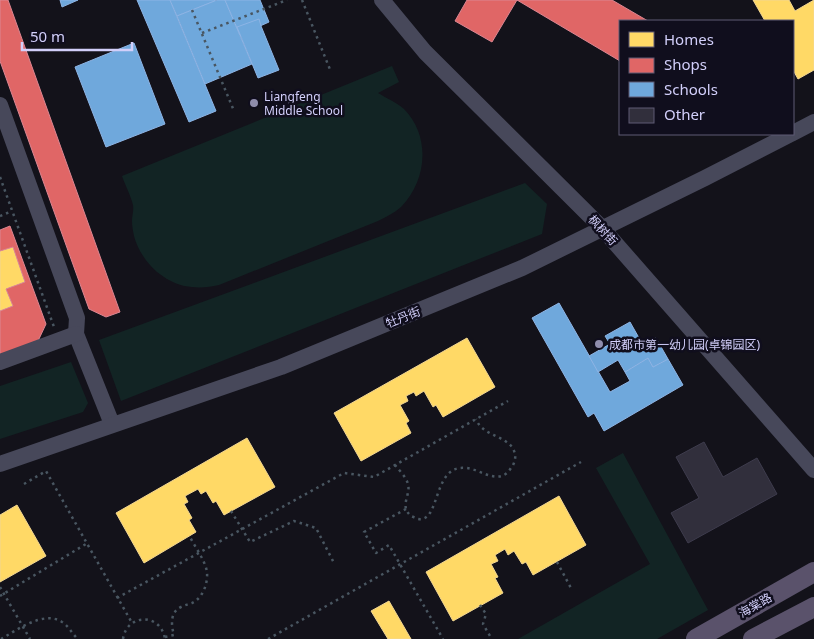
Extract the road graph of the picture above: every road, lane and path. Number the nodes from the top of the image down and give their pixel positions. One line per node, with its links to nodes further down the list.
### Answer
1 (286, 0): 5 (path)
2 (302, 0): 6 (path)
3 (382, 0): 15 (street, 枫树街)
4 (192, 10): 5 (path)
5 (202, 33): 8 (path)
6 (331, 72)
7 (0, 105): 16 (street)
8 (234, 111)
9 (814, 122): 10 (street, 牡丹街)
10 (794, 132)
11 (788, 135): 15 (street, 牡丹街)
12 (0, 177): 13 (path)
13 (12, 211): 14 (path); 17 (path)
14 (0, 216)
15 (602, 228): 21 (street, 牡丹街); 25 (street, 枫树街)
16 (76, 334): 17 (street); 21 (street)
17 (58, 341): 18 (street)
18 (0, 362)
19 (508, 401): 20 (path)
20 (476, 420): 24 (path); 27 (path)
21 (112, 424): 23 (street, 牡丹街)
22 (581, 462): 35 (path)
23 (0, 464)
24 (395, 465): 27 (path); 29 (path)
25 (814, 470)
26 (24, 484): 31 (path)
27 (406, 509): 35 (path)
28 (231, 511): 29 (path)
29 (242, 529): 32 (path); 34 (path)
30 (190, 536): 32 (path)
31 (87, 544): 39 (path); 41 (path)
32 (198, 553): 41 (path); 47 (path)
33 (557, 562): 38 (path)
34 (334, 563)
35 (400, 564): 52 (path); 53 (path)
36 (814, 572): 54 (main road, 海棠路)
37 (0, 587): 39 (path)
38 (572, 590)
39 (4, 594): 40 (path); 45 (path)
40 (0, 596)
41 (118, 598): 44 (path)
42 (480, 605): 46 (path)
43 (814, 607): 55 (main road)
44 (132, 623): 47 (path); 51 (path)
45 (23, 626): 48 (path); 49 (path); 50 (path)
46 (490, 636)
47 (166, 638)
48 (1, 639)
49 (30, 639)
50 (78, 639)
51 (123, 639)
52 (268, 639)
53 (443, 639)
54 (696, 639)
55 (753, 639)

